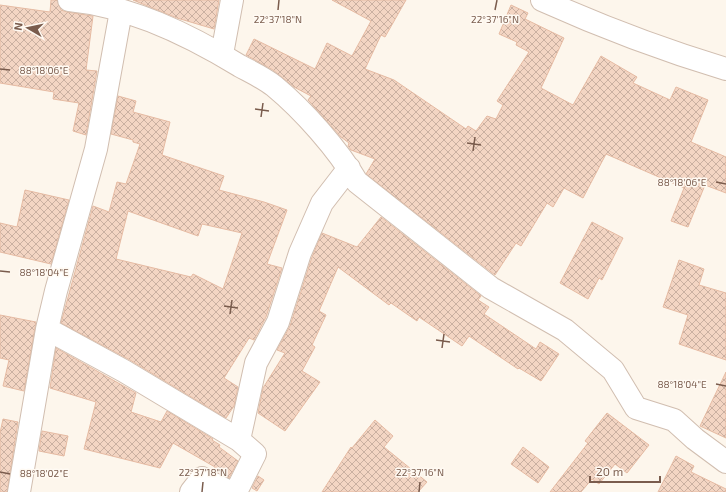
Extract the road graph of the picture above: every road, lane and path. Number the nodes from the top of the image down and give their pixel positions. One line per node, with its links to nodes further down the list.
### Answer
1 (69, 0): 4 (street)
2 (232, 0): 5 (street)
3 (542, 0): 6 (street)
4 (121, 11): 5 (street); 8 (street)
5 (222, 54): 7 (street)
6 (726, 69)
7 (349, 168): 9 (street); 10 (street)
8 (47, 329): 9 (street); 11 (street)
9 (238, 440): 14 (street)
10 (726, 462)
11 (19, 492)
12 (192, 492): 13 (street)
13 (230, 492)
14 (236, 492)

